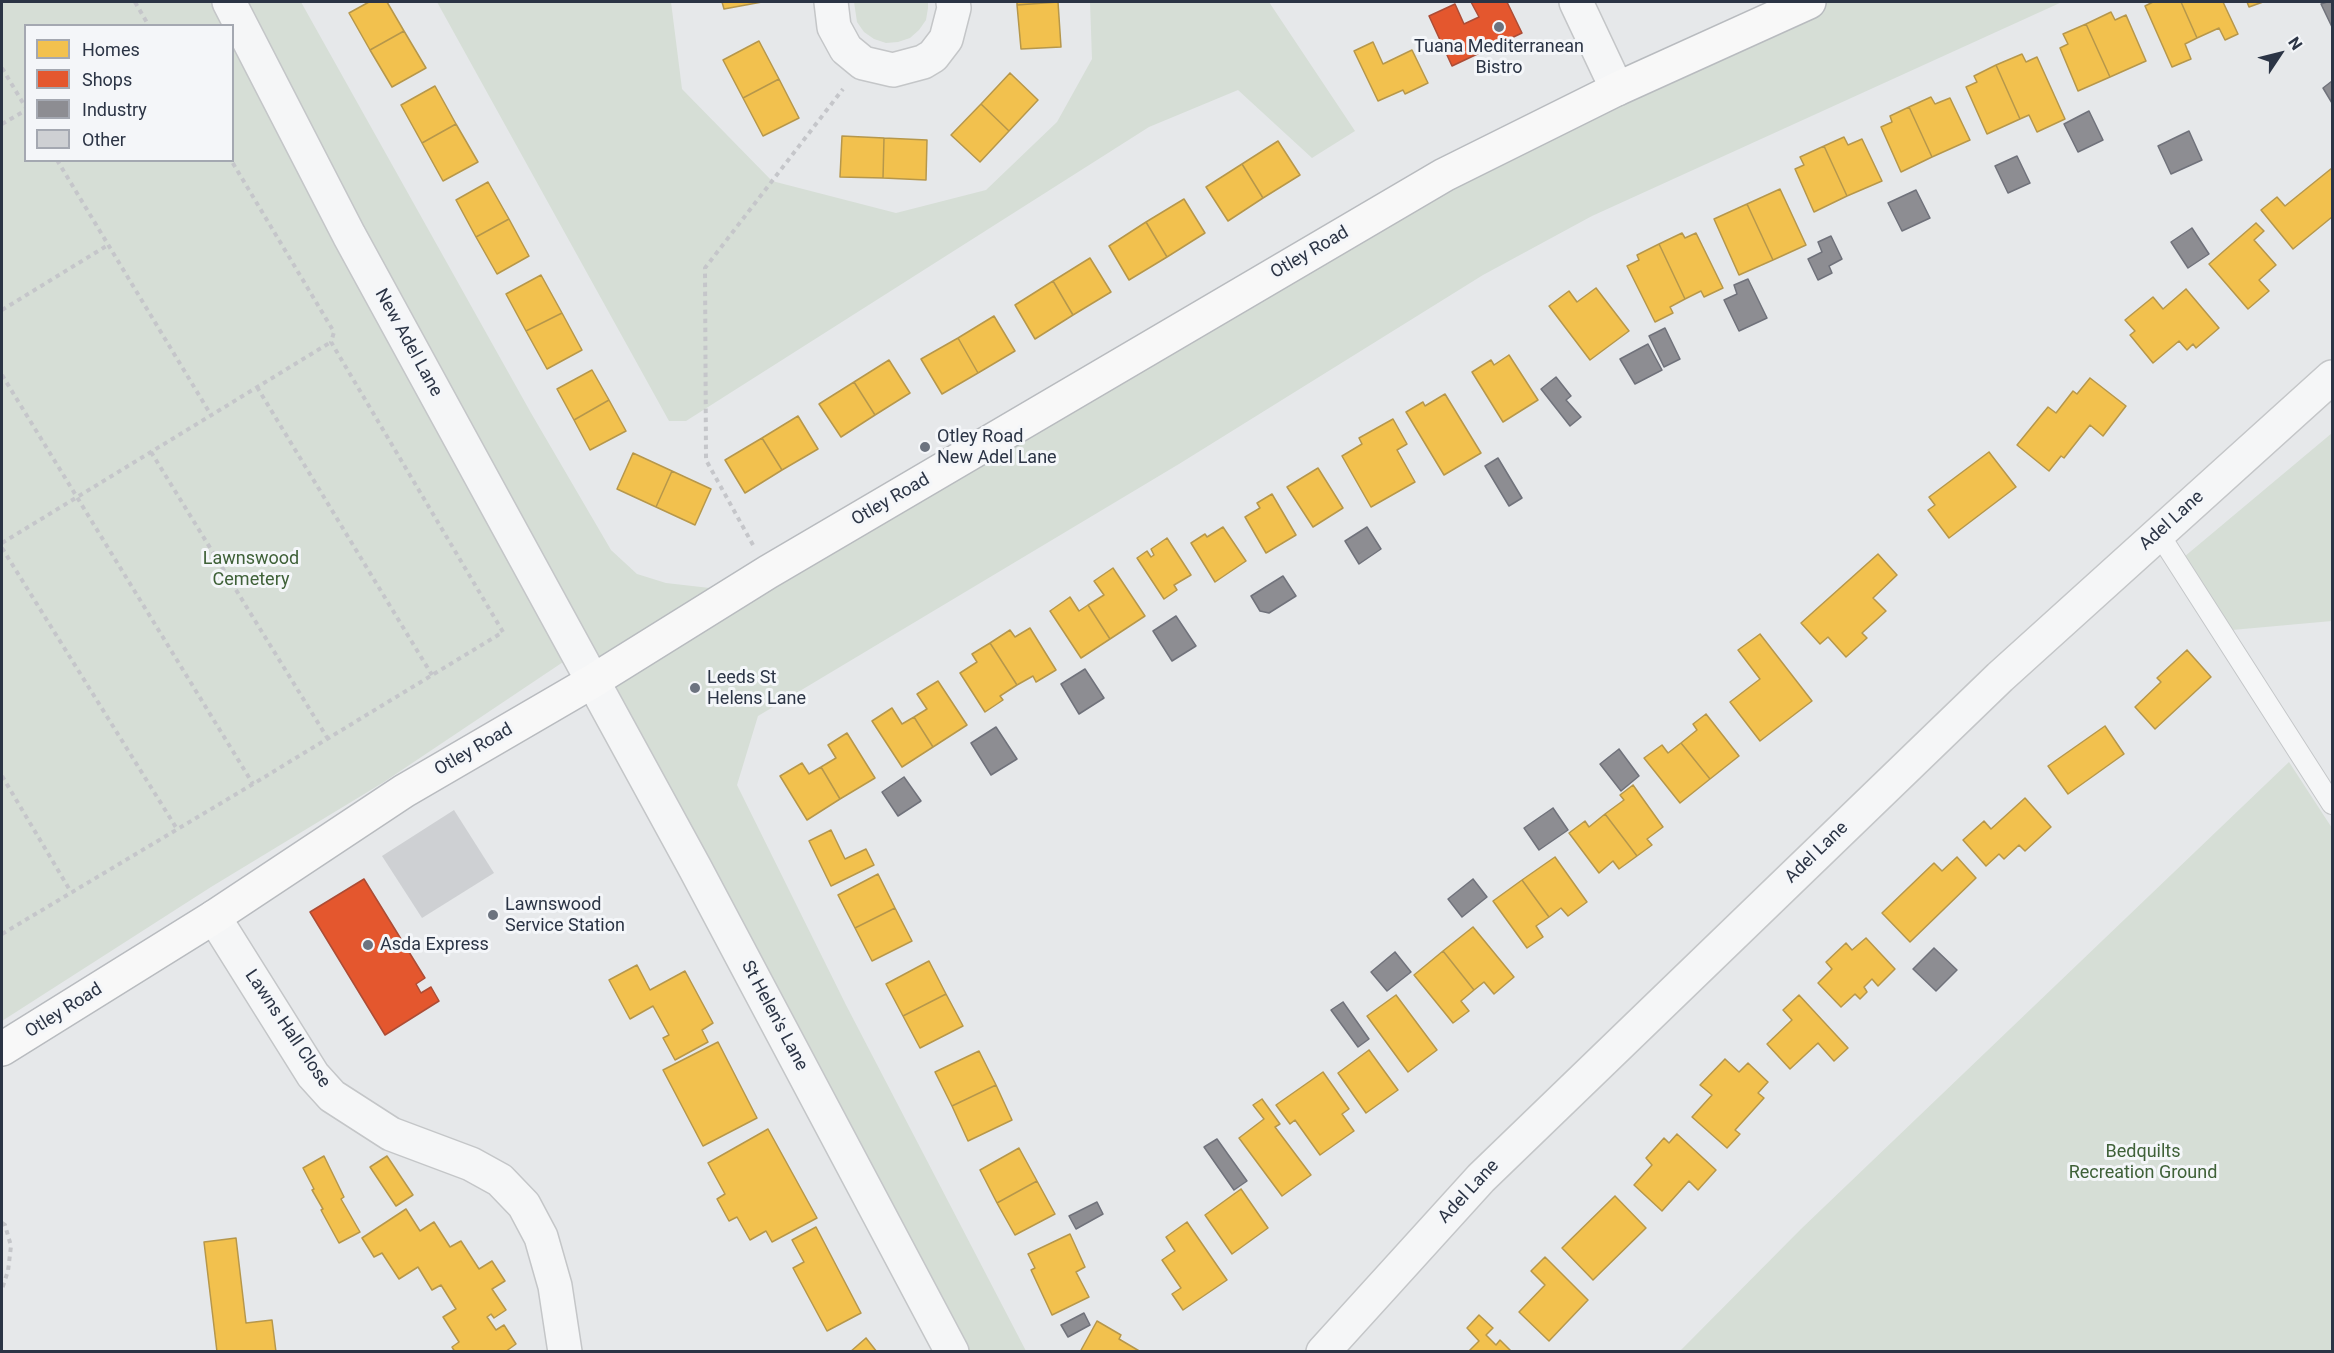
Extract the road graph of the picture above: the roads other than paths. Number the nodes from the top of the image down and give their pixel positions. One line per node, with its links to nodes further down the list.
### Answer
1 (229, 2): 9 (street, New Adel Lane)
2 (831, 2): 3 (street)
3 (953, 2)
4 (1576, 2): 6 (street)
5 (1809, 2): 6 (highway, Otley Road)
6 (1617, 88): 9 (highway, Otley Road)
7 (2332, 377): 8 (street, Adel Lane)
8 (2159, 534): 10 (lane); 15 (street, Adel Lane)
9 (593, 681): 11 (highway, Otley Road); 14 (street, St Helen's Lane)
10 (2332, 804)
11 (214, 917): 12 (highway, Otley Road); 13 (street, Lawns Hall Close)
12 (2, 1049)
13 (565, 1352)
14 (952, 1352)
15 (1323, 1352)

